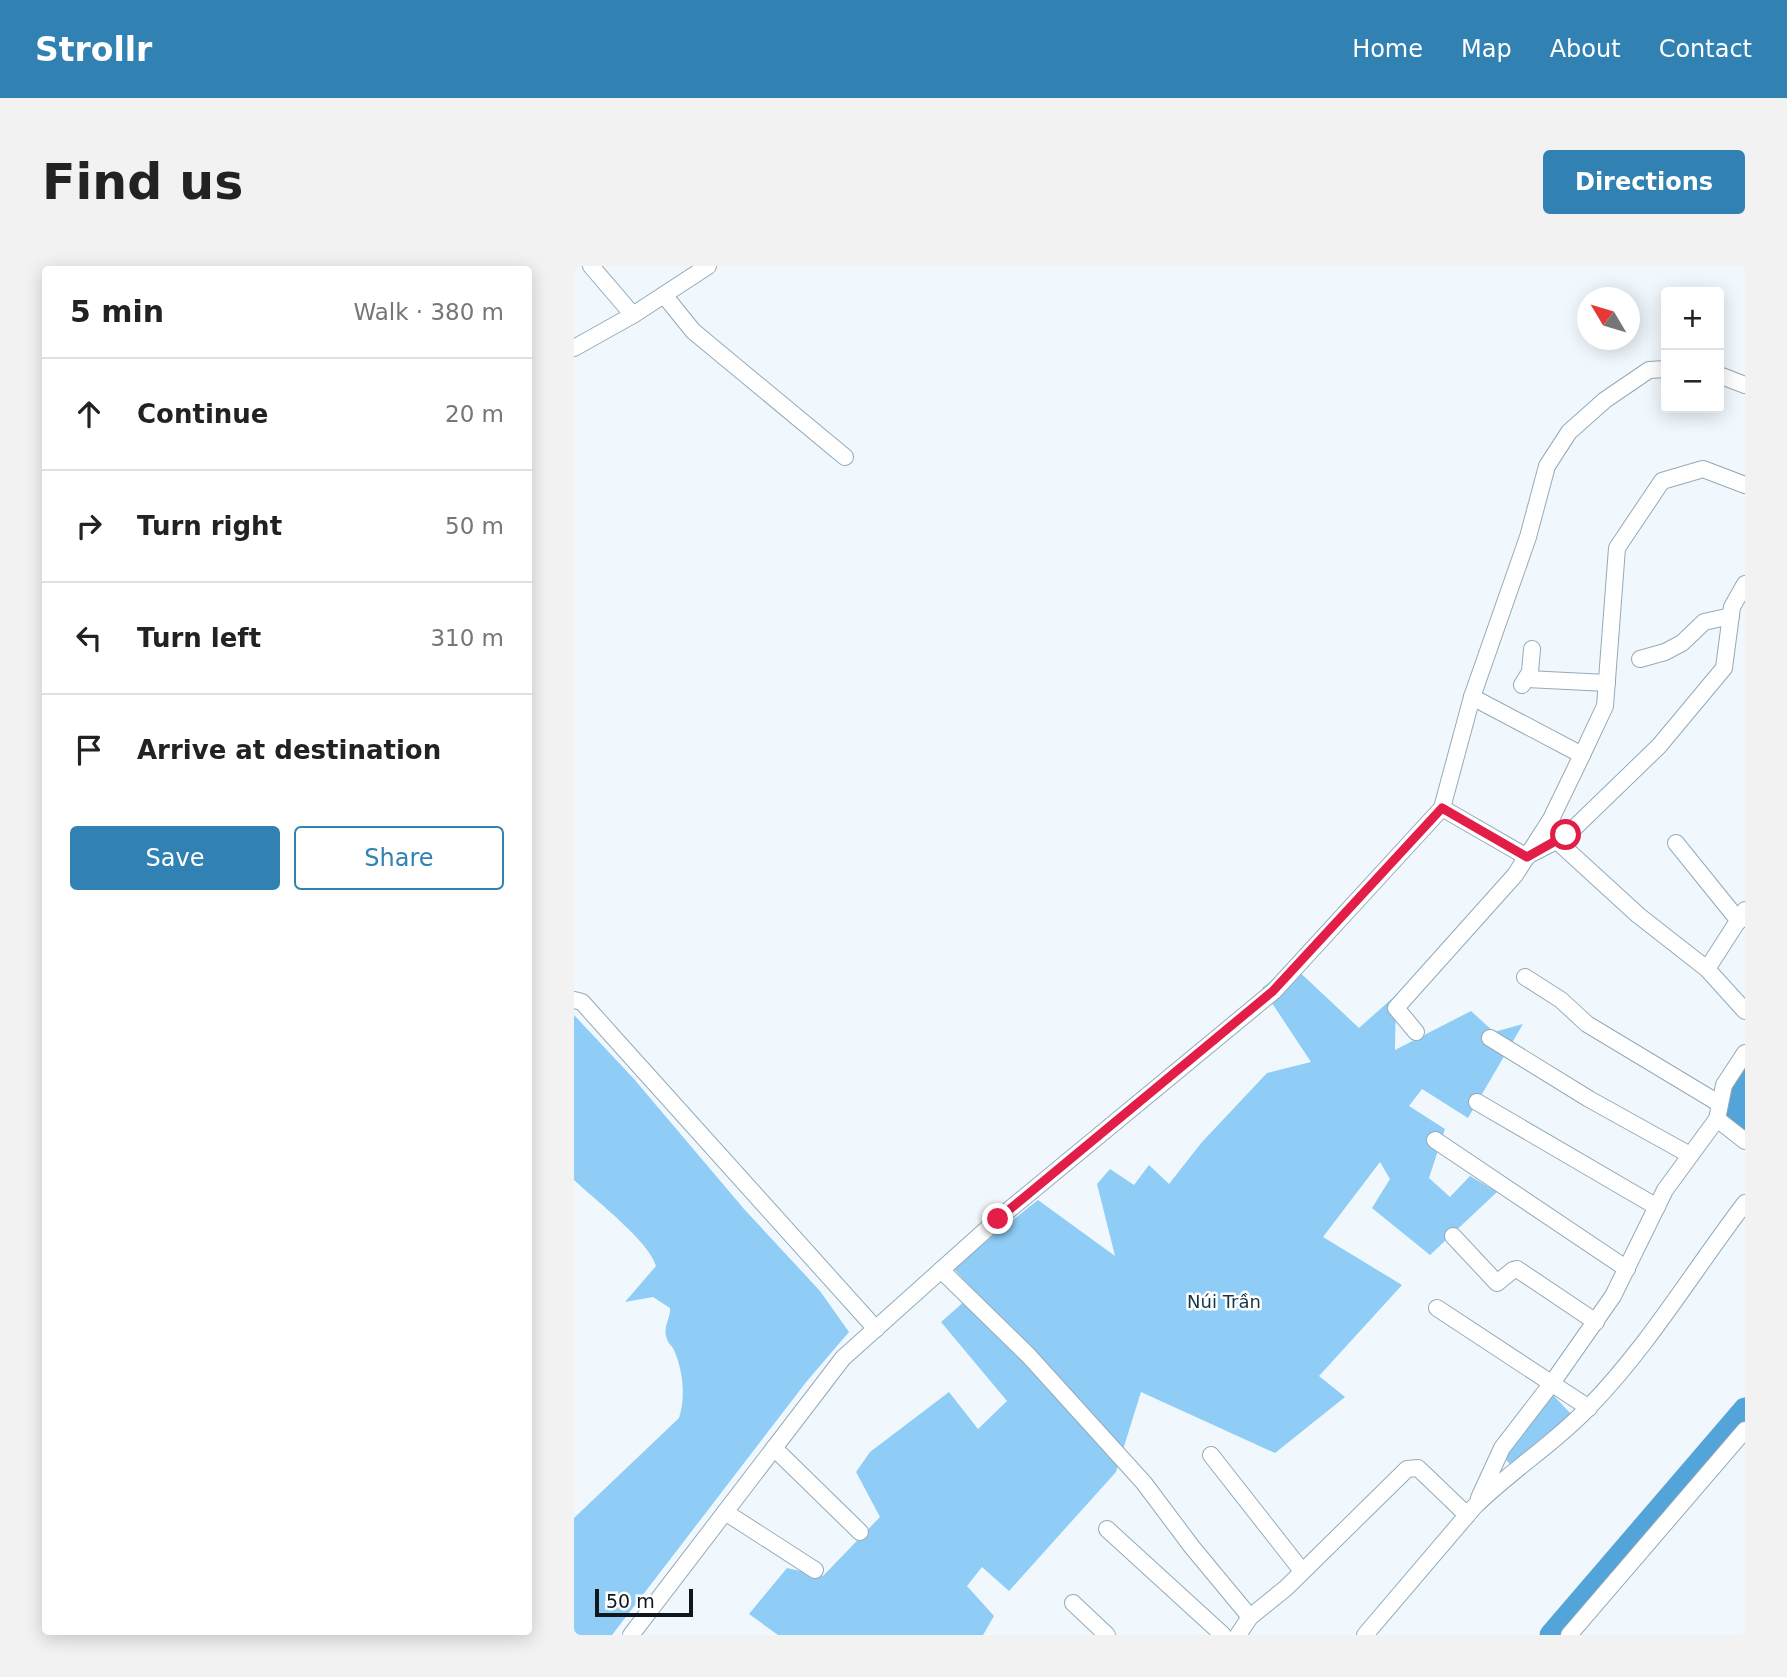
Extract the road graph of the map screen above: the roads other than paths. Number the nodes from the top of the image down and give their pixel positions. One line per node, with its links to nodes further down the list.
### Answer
1 (591, 266): 4 (street)
2 (708, 266): 3 (street)
3 (664, 295): 4 (street); 9 (street)
4 (633, 315): 5 (street)
5 (574, 348)
6 (1661, 369): 16 (street)
7 (1724, 377): 8 (street)
8 (1745, 385)
9 (845, 457)
10 (1745, 485): 15 (street)
11 (1745, 584): 12 (street)
12 (1731, 616): 14 (street); 19 (street)
13 (1532, 649): 15 (street)
14 (1640, 659)
15 (1608, 683): 17 (street)
16 (1472, 697): 17 (street); 18 (street)
17 (1582, 755): 21 (street)
18 (1442, 808): 21 (street); 39 (street)
19 (1556, 840): 21 (street); 23 (street)
20 (1676, 844): 22 (street)
21 (1527, 857): 27 (street)
22 (1742, 916): 23 (street)
23 (1707, 969): 26 (street)
24 (1525, 977): 31 (street)
25 (574, 1000): 42 (street)
26 (1745, 1011)
27 (1416, 1032)
28 (1490, 1038): 34 (street)
29 (1745, 1053): 31 (street)
30 (1477, 1102): 36 (street)
31 (1718, 1111): 33 (street); 34 (street)
32 (1435, 1140): 38 (street)
33 (1745, 1141)
34 (1690, 1155): 36 (street)
35 (1745, 1203): 44 (street)
36 (1657, 1207): 38 (street)
37 (1453, 1236): 41 (street)
38 (1627, 1269): 41 (street)
39 (941, 1270): 42 (street); 55 (street)
40 (1437, 1308): 43 (street)
41 (1596, 1322): 43 (street)
42 (876, 1329): 46 (street)
43 (1552, 1382): 44 (street); 48 (street)
44 (1589, 1408): 48 (street)
45 (1745, 1430): 61 (street)
46 (774, 1448): 49 (street); 51 (street)
47 (1211, 1455): 53 (street)
48 (1471, 1511): 53 (street); 60 (street)
49 (725, 1512): 52 (street); 56 (street)
50 (1107, 1529): 58 (street)
51 (860, 1532)
52 (815, 1570)
53 (1302, 1571): 55 (street)
54 (1073, 1603): 57 (street)
55 (1250, 1616): 59 (street)
56 (631, 1635)
57 (1107, 1635)
58 (1223, 1635)
59 (1238, 1635)
60 (1365, 1635)
61 (1569, 1635)

